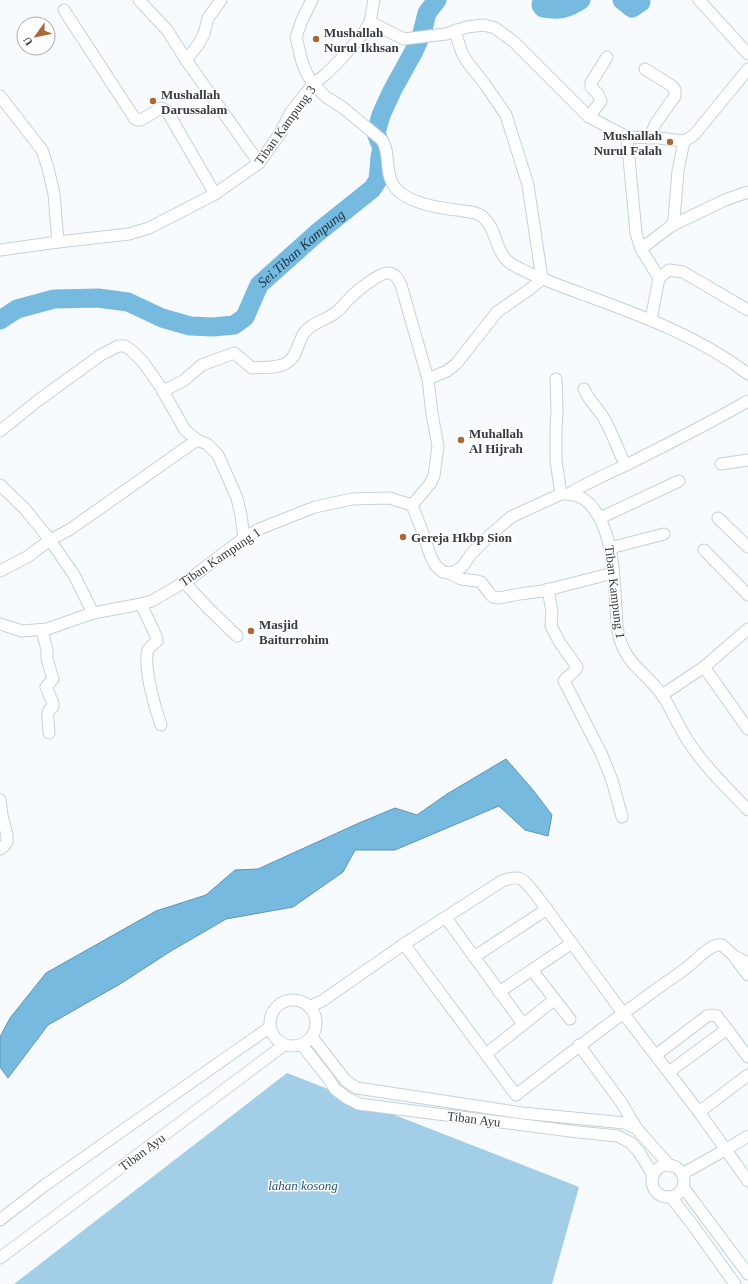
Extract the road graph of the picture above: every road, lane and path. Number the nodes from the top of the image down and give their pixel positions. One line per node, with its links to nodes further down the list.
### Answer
1 (139, 0): 11 (street)
2 (221, 0): 11 (street)
3 (312, 0): 14 (street)
4 (374, 0): 7 (street, Tiban Kampung 3)
5 (699, 0): 9 (street)
6 (64, 10): 22 (street)
7 (370, 22): 8 (street); 14 (street, Tiban Kampung 3)
8 (456, 30): 16 (street); 28 (street)
9 (748, 54)
10 (607, 57): 16 (street)
11 (186, 60): 20 (street)
12 (645, 69): 18 (street)
13 (748, 69): 19 (street)
14 (313, 84): 20 (street, Tiban Kampung 3); 28 (street)
15 (0, 96): 24 (street)
16 (589, 117): 17 (street)
17 (627, 137): 18 (street); 25 (street)
18 (649, 138): 19 (street)
19 (684, 141): 23 (street)
20 (259, 163): 22 (street, Tiban Kampung 3)
21 (748, 192): 23 (street)
22 (215, 194): 24 (street, Tiban Kampung 3)
23 (672, 226): 25 (street)
24 (58, 242): 26 (street, Tiban Kampung 3)
25 (641, 249): 27 (street)
26 (0, 250)
27 (659, 278): 29 (street); 30 (street)
28 (542, 279): 30 (street); 32 (street)
29 (748, 310)
30 (651, 320): 31 (street)
31 (748, 374)
32 (428, 379): 35 (street); 45 (street)
33 (556, 379): 44 (street)
34 (584, 389): 41 (street)
35 (163, 391): 37 (street); 38 (street)
36 (748, 401): 41 (street)
37 (0, 431)
38 (196, 440): 49 (street); 50 (street)
39 (748, 460): 40 (street)
40 (720, 464)
41 (625, 465): 44 (street)
42 (679, 481): 46 (street)
43 (0, 485): 50 (street)
44 (565, 494): 46 (street, Tiban Kampung 1); 55 (street)
45 (412, 506): 49 (street, Tiban Kampung 1); 55 (street)
46 (600, 518): 52 (street, Tiban Kampung 1)
47 (718, 518): 51 (street)
48 (664, 534): 52 (street)
49 (244, 538): 57 (street, Tiban Kampung 1)
50 (50, 540): 54 (street); 61 (street)
51 (748, 547)
52 (610, 548): 56 (street, Tiban Kampung 1)
53 (704, 550): 59 (street)
54 (0, 571)
55 (449, 573): 58 (street)
56 (613, 573): 58 (street); 67 (street, Tiban Kampung 1)
57 (184, 582): 60 (street, Tiban Kampung 1); 65 (street)
58 (548, 589): 73 (street)
59 (748, 595)
60 (141, 604): 61 (street, Tiban Kampung 1); 68 (street)
61 (94, 613): 64 (street, Tiban Kampung 1)
62 (0, 625): 64 (street, Tiban Kampung 1)
63 (748, 629): 66 (street)
64 (42, 630): 70 (street)
65 (237, 636)
66 (704, 667): 67 (street); 69 (street)
67 (662, 695): 72 (street, Tiban Kampung 1)
68 (161, 725)
69 (748, 729)
70 (49, 733)
71 (0, 800): 74 (street)
72 (748, 810)
73 (622, 817)
74 (0, 849)
75 (547, 910): 76 (street); 77 (street); 80 (street)
76 (446, 918): 78 (street); 80 (street)
77 (572, 943): 82 (street); 87 (street)
78 (404, 944): 86 (street); 96 (street)
79 (734, 956): 81 (street); 83 (street); 87 (street)
80 (474, 957): 84 (street)
81 (748, 963)
82 (532, 970): 84 (street); 85 (street)
83 (748, 975)
84 (499, 992): 89 (street)
85 (554, 1000): 88 (street); 89 (street)
86 (309, 1007): 90 (street); 92 (street)
87 (623, 1014): 95 (street); 97 (street)
88 (570, 1020)
89 (523, 1024): 96 (street)
90 (270, 1027): 93 (street); 113 (street)
91 (726, 1029): 97 (street); 98 (street); 99 (street)
92 (312, 1037): 94 (street); 103 (street, Tiban Ayu)
93 (284, 1045): 94 (street); 114 (street, Tiban Ayu)
94 (302, 1045): 109 (street, Tiban Ayu)
95 (579, 1045): 101 (street); 104 (street)
96 (486, 1054): 101 (street)
97 (656, 1055): 99 (street)
98 (748, 1056)
99 (669, 1072): 102 (street)
100 (748, 1075): 102 (street)
101 (516, 1095): 103 (street)
102 (699, 1112): 106 (street)
103 (522, 1113): 104 (street, Tiban Ayu)
104 (637, 1129): 107 (street)
105 (748, 1136): 106 (street)
106 (725, 1150): 108 (street); 110 (street)
107 (670, 1166): 108 (street); 109 (street)
108 (682, 1174): 111 (street)
109 (654, 1175): 112 (street)
110 (748, 1181)
111 (683, 1187): 112 (street); 115 (street)
112 (671, 1197): 116 (street)
113 (0, 1220)
114 (0, 1258)
115 (748, 1274)
116 (735, 1284)

